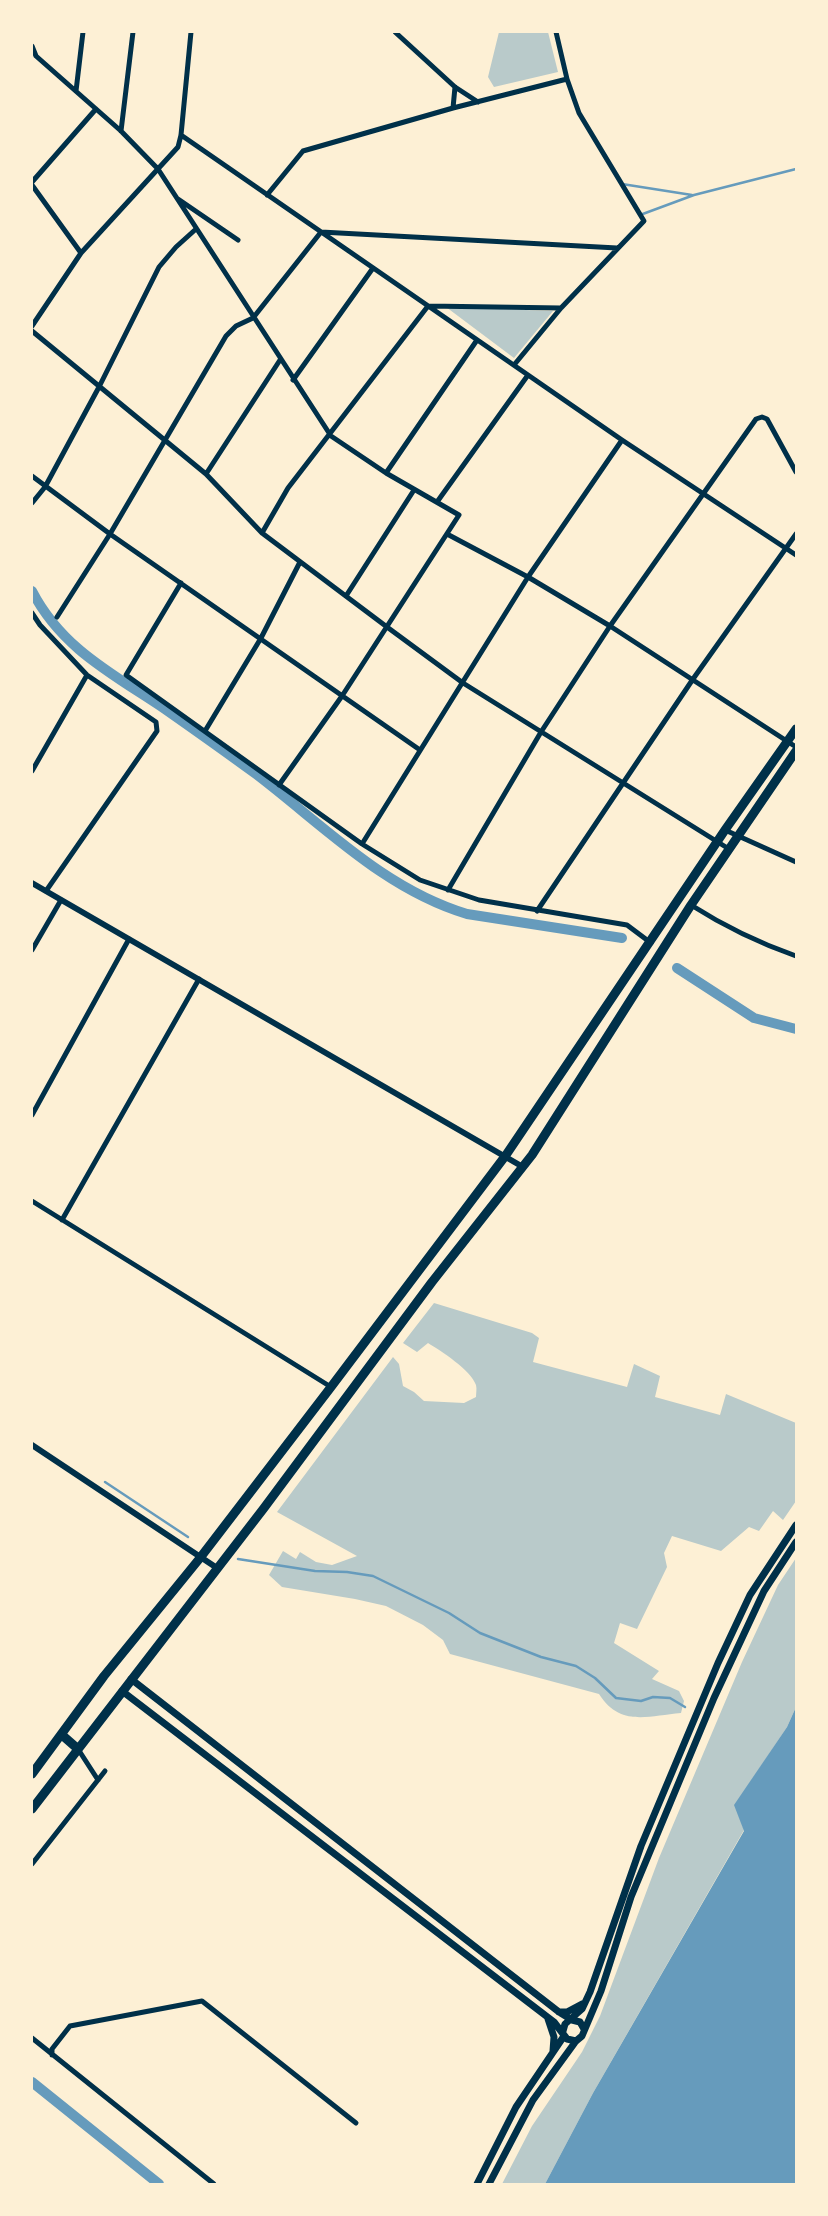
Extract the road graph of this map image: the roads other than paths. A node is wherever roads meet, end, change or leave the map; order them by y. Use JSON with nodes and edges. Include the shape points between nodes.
{"nodes":[{"id":1,"x":83,"y":32,"type":"edge"},
{"id":2,"x":133,"y":32,"type":"edge"},
{"id":3,"x":191,"y":32,"type":"edge"},
{"id":4,"x":395,"y":32,"type":"edge"},
{"id":5,"x":556,"y":32,"type":"edge"},
{"id":6,"x":32,"y":46,"type":"edge"},
{"id":7,"x":567,"y":79,"type":"junction"},
{"id":8,"x":455,"y":88,"type":"junction"},
{"id":9,"x":76,"y":91,"type":"junction"},
{"id":10,"x":478,"y":102,"type":"junction"},
{"id":11,"x":96,"y":108,"type":"junction"},
{"id":12,"x":453,"y":108,"type":"junction"},
{"id":13,"x":121,"y":131,"type":"junction"},
{"id":14,"x":181,"y":135,"type":"junction"},
{"id":15,"x":158,"y":169,"type":"junction"},
{"id":16,"x":32,"y":184,"type":"edge"},
{"id":17,"x":267,"y":195,"type":"junction"},
{"id":18,"x":176,"y":197,"type":"junction"},
{"id":19,"x":196,"y":229,"type":"junction"},
{"id":20,"x":321,"y":232,"type":"junction"},
{"id":21,"x":238,"y":240,"type":"dead end"},
{"id":22,"x":617,"y":248,"type":"junction"},
{"id":23,"x":81,"y":253,"type":"junction"},
{"id":24,"x":373,"y":268,"type":"junction"},
{"id":25,"x":428,"y":306,"type":"junction"},
{"id":26,"x":561,"y":308,"type":"junction"},
{"id":27,"x":253,"y":318,"type":"junction"},
{"id":28,"x":32,"y":326,"type":"edge"},
{"id":29,"x":32,"y":331,"type":"edge"},
{"id":30,"x":477,"y":340,"type":"junction"},
{"id":31,"x":280,"y":360,"type":"junction"},
{"id":32,"x":514,"y":365,"type":"junction"},
{"id":33,"x":528,"y":375,"type":"junction"},
{"id":34,"x":293,"y":380,"type":"junction"},
{"id":35,"x":99,"y":387,"type":"junction"},
{"id":36,"x":331,"y":436,"type":"junction"},
{"id":37,"x":622,"y":440,"type":"junction"},
{"id":38,"x":166,"y":442,"type":"junction"},
{"id":39,"x":796,"y":472,"type":"edge"},
{"id":40,"x":386,"y":473,"type":"junction"},
{"id":41,"x":206,"y":474,"type":"junction"},
{"id":42,"x":32,"y":476,"type":"edge"},
{"id":43,"x":45,"y":487,"type":"junction"},
{"id":44,"x":414,"y":490,"type":"junction"},
{"id":45,"x":704,"y":493,"type":"junction"},
{"id":46,"x":437,"y":502,"type":"junction"},
{"id":47,"x":32,"y":503,"type":"edge"},
{"id":48,"x":262,"y":533,"type":"junction"},
{"id":49,"x":110,"y":534,"type":"junction"},
{"id":50,"x":447,"y":534,"type":"junction"},
{"id":51,"x":796,"y":534,"type":"edge"},
{"id":52,"x":786,"y":547,"type":"junction"},
{"id":53,"x":796,"y":555,"type":"edge"},
{"id":54,"x":300,"y":562,"type":"junction"},
{"id":55,"x":528,"y":577,"type":"junction"},
{"id":56,"x":181,"y":583,"type":"junction"},
{"id":57,"x":346,"y":596,"type":"junction"},
{"id":58,"x":32,"y":613,"type":"edge"},
{"id":59,"x":57,"y":617,"type":"dead end"},
{"id":60,"x":610,"y":626,"type":"junction"},
{"id":61,"x":387,"y":628,"type":"junction"},
{"id":62,"x":261,"y":638,"type":"junction"},
{"id":63,"x":87,"y":675,"type":"junction"},
{"id":64,"x":693,"y":679,"type":"junction"},
{"id":65,"x":463,"y":683,"type":"junction"},
{"id":66,"x":342,"y":696,"type":"junction"},
{"id":67,"x":796,"y":729,"type":"edge"},
{"id":68,"x":205,"y":731,"type":"junction"},
{"id":69,"x":541,"y":732,"type":"junction"},
{"id":70,"x":794,"y":746,"type":"edge"},
{"id":71,"x":420,"y":750,"type":"junction"},
{"id":72,"x":32,"y":771,"type":"edge"},
{"id":73,"x":623,"y":782,"type":"junction"},
{"id":74,"x":279,"y":785,"type":"junction"},
{"id":75,"x":725,"y":830,"type":"junction"},
{"id":76,"x":737,"y":836,"type":"junction"},
{"id":77,"x":718,"y":841,"type":"junction"},
{"id":78,"x":362,"y":844,"type":"junction"},
{"id":79,"x":729,"y":849,"type":"junction"},
{"id":80,"x":796,"y":862,"type":"edge"},
{"id":81,"x":32,"y":883,"type":"edge"},
{"id":82,"x":448,"y":890,"type":"junction"},
{"id":83,"x":46,"y":891,"type":"junction"},
{"id":84,"x":61,"y":900,"type":"junction"},
{"id":85,"x":691,"y":905,"type":"junction"},
{"id":86,"x":537,"y":911,"type":"junction"},
{"id":87,"x":129,"y":939,"type":"junction"},
{"id":88,"x":650,"y":943,"type":"junction"},
{"id":89,"x":32,"y":950,"type":"edge"},
{"id":90,"x":796,"y":956,"type":"edge"},
{"id":91,"x":199,"y":979,"type":"junction"},
{"id":92,"x":32,"y":1115,"type":"edge"},
{"id":93,"x":506,"y":1155,"type":"junction"},
{"id":94,"x":523,"y":1167,"type":"junction"},
{"id":95,"x":32,"y":1200,"type":"edge"},
{"id":96,"x":62,"y":1220,"type":"junction"},
{"id":97,"x":413,"y":1279,"type":"junction"},
{"id":98,"x":428,"y":1288,"type":"junction"},
{"id":99,"x":331,"y":1387,"type":"junction"},
{"id":100,"x":32,"y":1445,"type":"edge"},
{"id":101,"x":796,"y":1525,"type":"edge"},
{"id":102,"x":796,"y":1542,"type":"edge"},
{"id":103,"x":200,"y":1558,"type":"junction"},
{"id":104,"x":217,"y":1568,"type":"junction"},
{"id":105,"x":131,"y":1679,"type":"junction"},
{"id":106,"x":122,"y":1691,"type":"junction"},
{"id":107,"x":62,"y":1735,"type":"junction"},
{"id":108,"x":81,"y":1753,"type":"junction"},
{"id":109,"x":105,"y":1771,"type":"dead end"},
{"id":110,"x":32,"y":1774,"type":"edge"},
{"id":111,"x":98,"y":1780,"type":"junction"},
{"id":112,"x":32,"y":1809,"type":"edge"},
{"id":113,"x":32,"y":1864,"type":"edge"},
{"id":114,"x":585,"y":2001,"type":"junction"},
{"id":115,"x":559,"y":2012,"type":"junction"},
{"id":116,"x":545,"y":2016,"type":"junction"},
{"id":117,"x":572,"y":2020,"type":"junction"},
{"id":118,"x":584,"y":2029,"type":"junction"},
{"id":119,"x":563,"y":2034,"type":"junction"},
{"id":120,"x":32,"y":2038,"type":"edge"},
{"id":121,"x":576,"y":2041,"type":"junction"},
{"id":122,"x":552,"y":2054,"type":"junction"},
{"id":123,"x":52,"y":2055,"type":"junction"},
{"id":124,"x":356,"y":2123,"type":"dead end"},
{"id":125,"x":214,"y":2185,"type":"edge"},
{"id":126,"x":477,"y":2185,"type":"edge"},
{"id":127,"x":489,"y":2185,"type":"edge"}],
"edges":[{"from":1,"to":9,"type":"street"},
{"from":2,"to":13,"type":"street"},
{"from":3,"to":14,"type":"street"},
{"from":4,"to":8,"type":"street"},
{"from":5,"to":7,"type":"street"},
{"from":6,"to":9,"type":"street"},
{"from":7,"to":10,"type":"street"},
{"from":7,"to":22,"type":"street","via":[[579,113],[644,221]]},
{"from":8,"to":10,"type":"street"},
{"from":8,"to":12,"type":"street"},
{"from":9,"to":11,"type":"street"},
{"from":10,"to":12,"type":"street"},
{"from":11,"to":13,"type":"street"},
{"from":11,"to":16,"type":"street"},
{"from":12,"to":17,"type":"street","via":[[303,151]]},
{"from":13,"to":15,"type":"street"},
{"from":14,"to":15,"type":"street","via":[[178,147]]},
{"from":14,"to":17,"type":"street"},
{"from":15,"to":18,"type":"street"},
{"from":15,"to":23,"type":"street"},
{"from":16,"to":23,"type":"street"},
{"from":17,"to":20,"type":"street"},
{"from":18,"to":19,"type":"street"},
{"from":18,"to":21,"type":"street"},
{"from":19,"to":27,"type":"street"},
{"from":19,"to":35,"type":"street","via":[[159,267]]},
{"from":20,"to":22,"type":"street"},
{"from":20,"to":24,"type":"street"},
{"from":20,"to":27,"type":"street"},
{"from":22,"to":26,"type":"street"},
{"from":23,"to":28,"type":"street"},
{"from":24,"to":25,"type":"street"},
{"from":24,"to":34,"type":"street"},
{"from":25,"to":26,"type":"street"},
{"from":25,"to":30,"type":"street"},
{"from":25,"to":36,"type":"street"},
{"from":26,"to":32,"type":"street"},
{"from":27,"to":31,"type":"street"},
{"from":27,"to":38,"type":"street","via":[[226,336]]},
{"from":29,"to":35,"type":"street"},
{"from":30,"to":32,"type":"street"},
{"from":30,"to":40,"type":"street"},
{"from":31,"to":34,"type":"street"},
{"from":31,"to":41,"type":"street"},
{"from":32,"to":33,"type":"street"},
{"from":33,"to":37,"type":"street"},
{"from":33,"to":46,"type":"street"},
{"from":34,"to":36,"type":"street"},
{"from":35,"to":38,"type":"street"},
{"from":35,"to":43,"type":"street"},
{"from":36,"to":40,"type":"street"},
{"from":36,"to":48,"type":"street","via":[[288,488]]},
{"from":37,"to":45,"type":"street"},
{"from":37,"to":55,"type":"street"},
{"from":38,"to":41,"type":"street"},
{"from":38,"to":49,"type":"street"},
{"from":39,"to":45,"type":"street","via":[[762,417],[756,419]]},
{"from":40,"to":44,"type":"street"},
{"from":41,"to":48,"type":"street"},
{"from":42,"to":43,"type":"street"},
{"from":43,"to":47,"type":"street"},
{"from":43,"to":49,"type":"street"},
{"from":44,"to":46,"type":"street"},
{"from":44,"to":57,"type":"street"},
{"from":45,"to":52,"type":"street"},
{"from":45,"to":60,"type":"street"},
{"from":46,"to":50,"type":"street","via":[[459,515]]},
{"from":48,"to":54,"type":"street"},
{"from":49,"to":56,"type":"street"},
{"from":49,"to":59,"type":"street"},
{"from":50,"to":55,"type":"street"},
{"from":50,"to":61,"type":"street"},
{"from":51,"to":52,"type":"street"},
{"from":52,"to":53,"type":"street"},
{"from":52,"to":64,"type":"street"},
{"from":54,"to":57,"type":"street"},
{"from":54,"to":62,"type":"street"},
{"from":55,"to":60,"type":"street"},
{"from":55,"to":65,"type":"street"},
{"from":56,"to":62,"type":"street"},
{"from":56,"to":68,"type":"street","via":[[126,675]]},
{"from":57,"to":61,"type":"street"},
{"from":58,"to":63,"type":"street"},
{"from":60,"to":64,"type":"street"},
{"from":60,"to":69,"type":"street"},
{"from":61,"to":65,"type":"street"},
{"from":61,"to":66,"type":"street"},
{"from":62,"to":66,"type":"street"},
{"from":62,"to":68,"type":"street"},
{"from":63,"to":72,"type":"street"},
{"from":63,"to":83,"type":"street","via":[[156,722],[157,731]]},
{"from":64,"to":70,"type":"street"},
{"from":64,"to":73,"type":"street"},
{"from":65,"to":69,"type":"street"},
{"from":65,"to":71,"type":"street"},
{"from":66,"to":71,"type":"street"},
{"from":66,"to":74,"type":"street"},
{"from":67,"to":70,"type":"highway"},
{"from":68,"to":74,"type":"street"},
{"from":69,"to":73,"type":"street"},
{"from":69,"to":82,"type":"street"},
{"from":70,"to":75,"type":"highway"},
{"from":70,"to":76,"type":"highway","via":[[768,794]]},
{"from":71,"to":78,"type":"street"},
{"from":73,"to":77,"type":"street"},
{"from":73,"to":86,"type":"street"},
{"from":74,"to":78,"type":"street"},
{"from":75,"to":76,"type":"street"},
{"from":75,"to":77,"type":"highway"},
{"from":76,"to":79,"type":"highway"},
{"from":76,"to":80,"type":"street"},
{"from":77,"to":79,"type":"street"},
{"from":77,"to":88,"type":"highway"},
{"from":78,"to":82,"type":"street","via":[[420,880]]},
{"from":79,"to":85,"type":"highway"},
{"from":81,"to":83,"type":"street"},
{"from":82,"to":86,"type":"street"},
{"from":83,"to":84,"type":"street"},
{"from":84,"to":87,"type":"street"},
{"from":84,"to":89,"type":"street"},
{"from":85,"to":90,"type":"street","via":[[752,939]]},
{"from":85,"to":94,"type":"highway"},
{"from":86,"to":88,"type":"street","via":[[627,925]]},
{"from":87,"to":91,"type":"street"},
{"from":87,"to":92,"type":"street"},
{"from":88,"to":93,"type":"highway"},
{"from":91,"to":93,"type":"street"},
{"from":91,"to":96,"type":"street"},
{"from":93,"to":94,"type":"street"},
{"from":93,"to":97,"type":"highway"},
{"from":94,"to":98,"type":"highway"},
{"from":95,"to":96,"type":"street"},
{"from":96,"to":99,"type":"street"},
{"from":97,"to":98,"type":"highway"},
{"from":97,"to":99,"type":"highway"},
{"from":98,"to":104,"type":"highway"},
{"from":99,"to":103,"type":"highway"},
{"from":100,"to":103,"type":"street"},
{"from":101,"to":114,"type":"main road","via":[[750,1595],[718,1663],[641,1846]]},
{"from":102,"to":118,"type":"main road","via":[[764,1591],[714,1698],[631,1897]]},
{"from":103,"to":104,"type":"street"},
{"from":103,"to":107,"type":"highway"},
{"from":104,"to":105,"type":"highway"},
{"from":105,"to":106,"type":"highway"},
{"from":105,"to":115,"type":"main road"},
{"from":106,"to":108,"type":"highway"},
{"from":106,"to":116,"type":"main road"},
{"from":107,"to":108,"type":"highway"},
{"from":107,"to":110,"type":"highway"},
{"from":108,"to":111,"type":"street"},
{"from":108,"to":112,"type":"highway"},
{"from":109,"to":111,"type":"street"},
{"from":111,"to":113,"type":"street"},
{"from":114,"to":115,"type":"main road"},
{"from":114,"to":117,"type":"main road"},
{"from":115,"to":117,"type":"main road"},
{"from":116,"to":119,"type":"main road"},
{"from":116,"to":122,"type":"main road","via":[[553,2029]]},
{"from":117,"to":118,"type":"main road"},
{"from":117,"to":119,"type":"main road","via":[[565,2024]]},
{"from":118,"to":121,"type":"main road"},
{"from":119,"to":121,"type":"main road"},
{"from":119,"to":122,"type":"main road"},
{"from":120,"to":123,"type":"street"},
{"from":121,"to":127,"type":"main road","via":[[533,2100]]},
{"from":122,"to":126,"type":"main road","via":[[516,2107]]},
{"from":123,"to":124,"type":"street","via":[[71,2026],[202,2001]]},
{"from":123,"to":125,"type":"street"}]}
